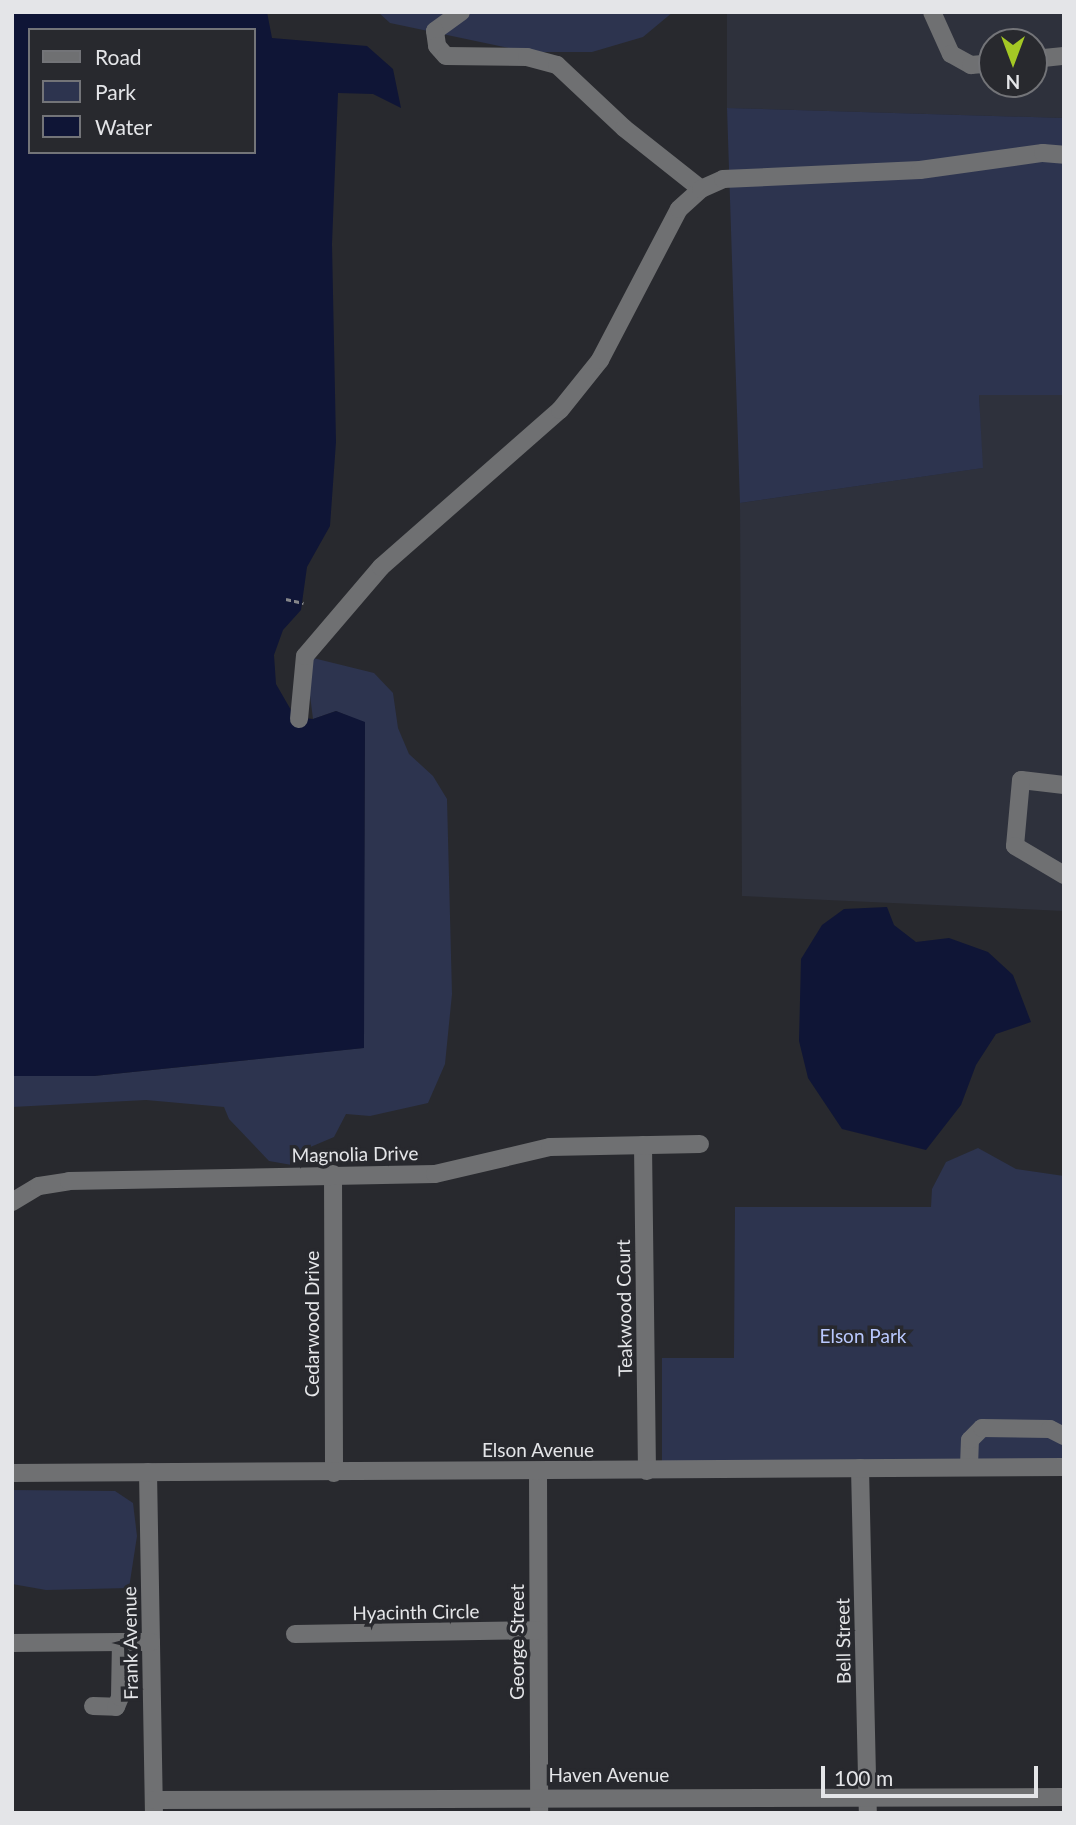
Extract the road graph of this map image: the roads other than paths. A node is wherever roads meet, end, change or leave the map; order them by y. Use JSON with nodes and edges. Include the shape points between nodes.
{"nodes":[{"id":1,"x":461,"y":12,"type":"edge"},
{"id":2,"x":932,"y":12,"type":"edge"},
{"id":3,"x":978,"y":64,"type":"edge"},
{"id":4,"x":1064,"y":155,"type":"edge"},
{"id":5,"x":701,"y":189,"type":"junction"},
{"id":6,"x":299,"y":719,"type":"dead end"},
{"id":7,"x":1064,"y":785,"type":"edge"},
{"id":8,"x":1064,"y":875,"type":"edge"},
{"id":9,"x":643,"y":1144,"type":"junction"},
{"id":10,"x":699,"y":1144,"type":"dead end"},
{"id":11,"x":333,"y":1174,"type":"junction"},
{"id":12,"x":12,"y":1202,"type":"edge"},
{"id":13,"x":1064,"y":1436,"type":"edge"},
{"id":14,"x":1063,"y":1465,"type":"edge"},
{"id":15,"x":970,"y":1467,"type":"junction"},
{"id":16,"x":860,"y":1468,"type":"junction"},
{"id":17,"x":538,"y":1471,"type":"junction"},
{"id":18,"x":647,"y":1471,"type":"junction"},
{"id":19,"x":148,"y":1472,"type":"junction"},
{"id":20,"x":12,"y":1473,"type":"edge"},
{"id":21,"x":334,"y":1473,"type":"junction"},
{"id":22,"x":538,"y":1629,"type":"junction"},
{"id":23,"x":295,"y":1634,"type":"dead end"},
{"id":24,"x":121,"y":1642,"type":"junction"},
{"id":25,"x":151,"y":1642,"type":"junction"},
{"id":26,"x":12,"y":1643,"type":"edge"},
{"id":27,"x":93,"y":1706,"type":"dead end"},
{"id":28,"x":868,"y":1794,"type":"junction"},
{"id":29,"x":1064,"y":1797,"type":"edge"},
{"id":30,"x":539,"y":1804,"type":"edge"},
{"id":31,"x":154,"y":1806,"type":"edge"},
{"id":32,"x":868,"y":1813,"type":"edge"}],
"edges":[{"from":1,"to":5,"type":"street","via":[[435,31],[437,46],[446,55],[527,57],[557,65],[624,128]]},
{"from":2,"to":3,"type":"street","via":[[951,54]]},
{"from":4,"to":5,"type":"street","via":[[1043,153],[920,170],[723,179]]},
{"from":5,"to":6,"type":"street","via":[[680,209],[600,360],[560,410],[381,567],[305,656]]},
{"from":7,"to":8,"type":"street","via":[[1021,780],[1016,846],[1027,857]]},
{"from":9,"to":10,"type":"street","name":"Magnolia Drive"},
{"from":9,"to":11,"type":"street","name":"Magnolia Drive","via":[[550,1147],[435,1174]]},
{"from":9,"to":18,"type":"street","name":"Teakwood Court"},
{"from":11,"to":12,"type":"street","name":"Magnolia Drive","via":[[69,1181],[39,1186]]},
{"from":11,"to":21,"type":"street","name":"Cedarwood Drive"},
{"from":13,"to":15,"type":"street","via":[[1050,1429],[982,1428],[970,1440]]},
{"from":14,"to":15,"type":"street","name":"Elson Avenue"},
{"from":15,"to":16,"type":"street","name":"Elson Avenue"},
{"from":16,"to":18,"type":"street","name":"Elson Avenue"},
{"from":16,"to":28,"type":"street","name":"Bell Street"},
{"from":17,"to":18,"type":"street","name":"Elson Avenue"},
{"from":17,"to":21,"type":"street","name":"Elson Avenue"},
{"from":17,"to":22,"type":"street","name":"George Street"},
{"from":19,"to":20,"type":"street","name":"Elson Avenue"},
{"from":19,"to":21,"type":"street","name":"Elson Avenue"},
{"from":19,"to":25,"type":"street","name":"Frank Avenue"},
{"from":22,"to":23,"type":"street","name":"Hyacinth Circle"},
{"from":22,"to":30,"type":"street","name":"George Street"},
{"from":24,"to":25,"type":"street"},
{"from":24,"to":26,"type":"street"},
{"from":24,"to":27,"type":"street","via":[[116,1707]]},
{"from":25,"to":31,"type":"street","name":"Frank Avenue"},
{"from":28,"to":29,"type":"street","name":"Haven Avenue"},
{"from":28,"to":30,"type":"street","name":"Haven Avenue"},
{"from":28,"to":32,"type":"street","name":"Bell Street"},
{"from":30,"to":31,"type":"street","name":"Haven Avenue"}]}
